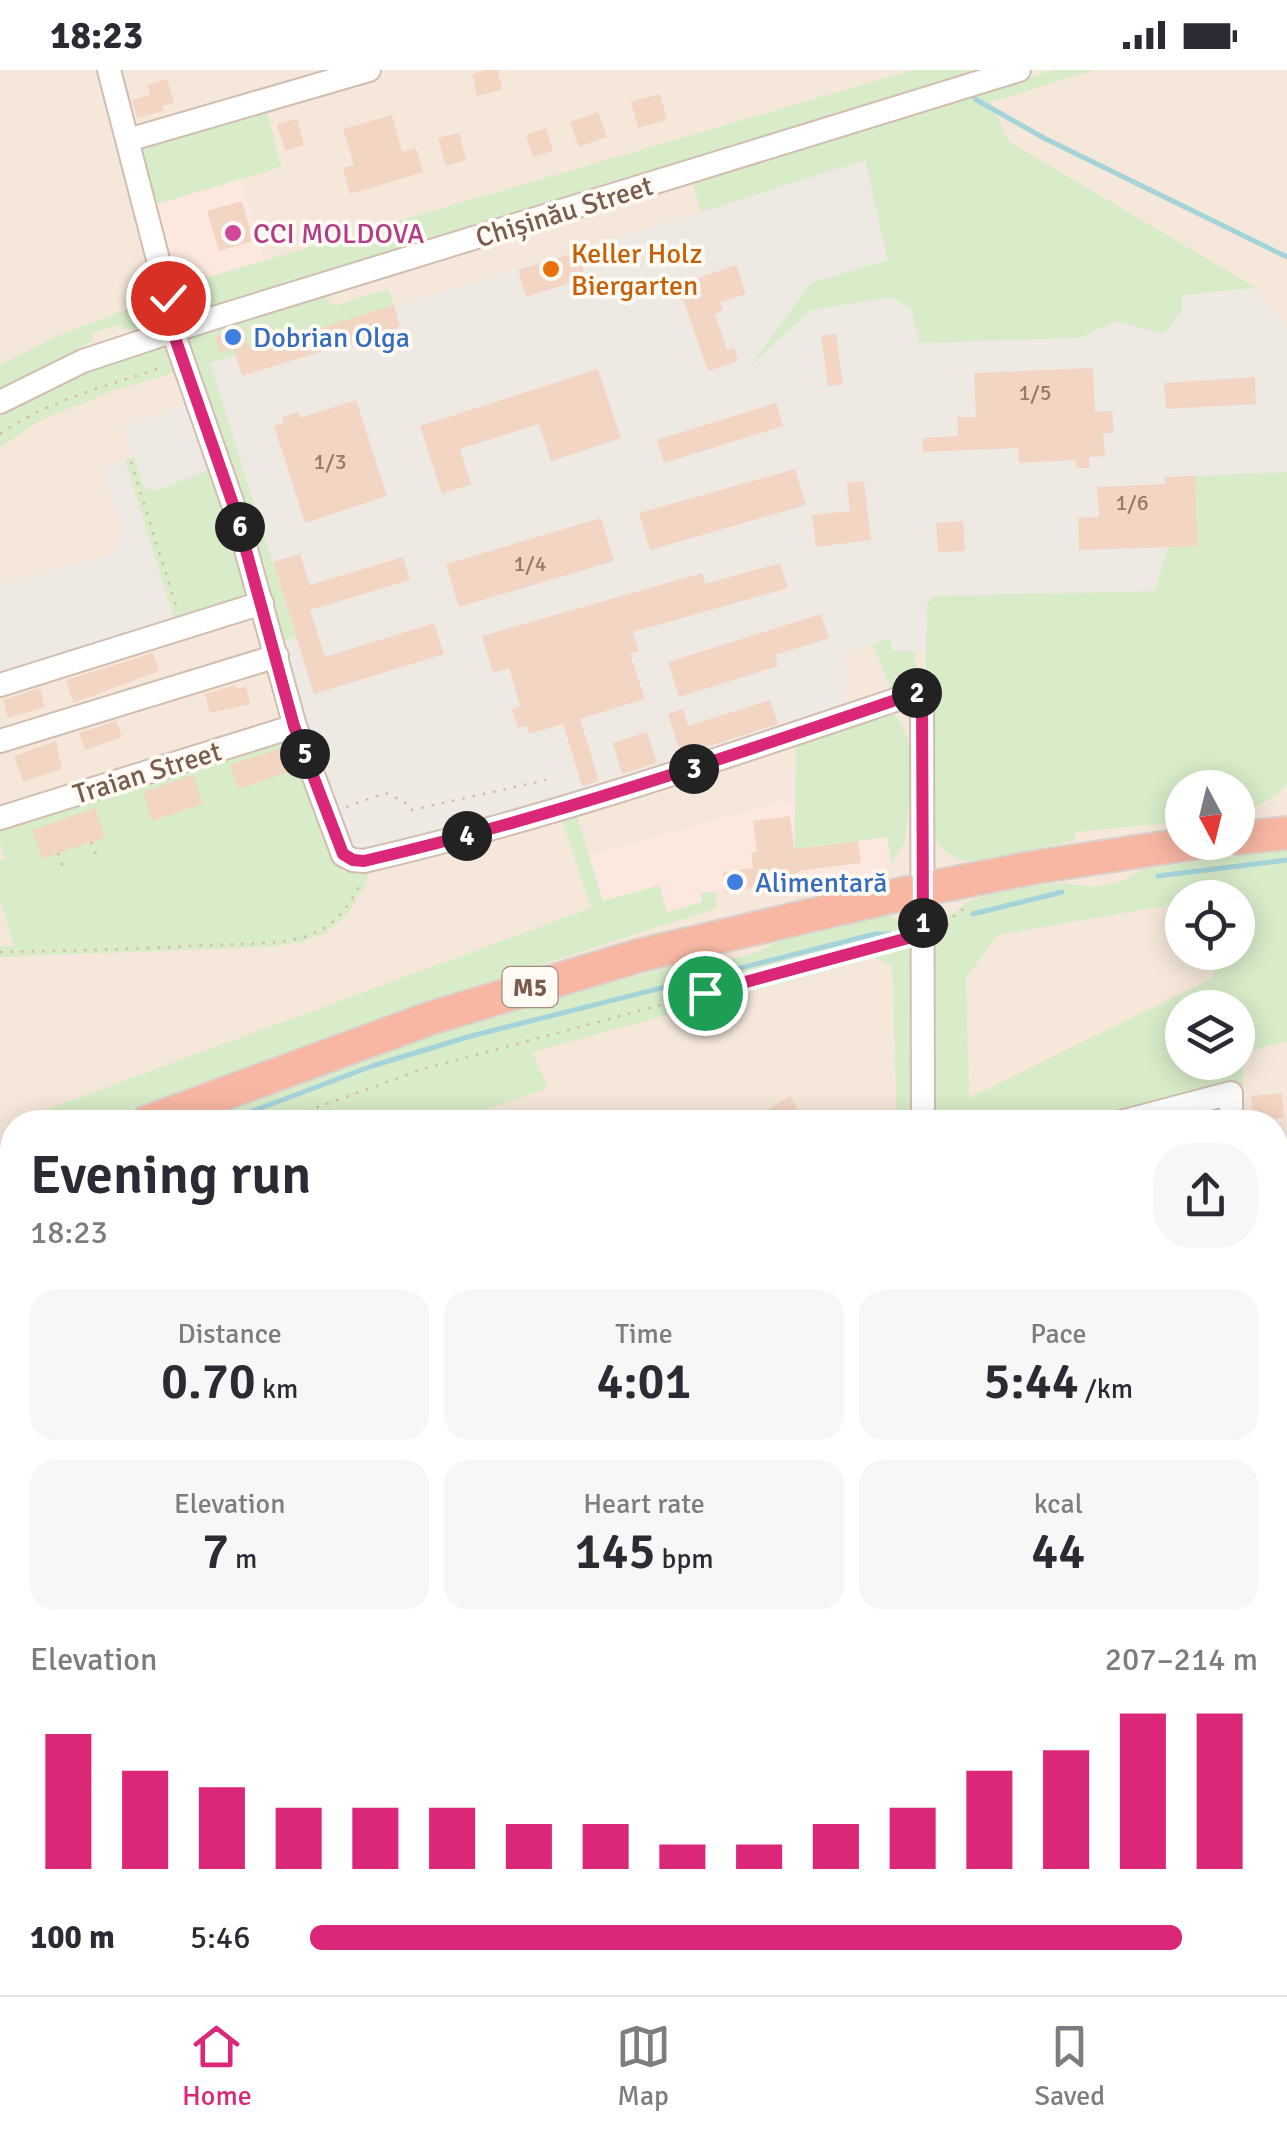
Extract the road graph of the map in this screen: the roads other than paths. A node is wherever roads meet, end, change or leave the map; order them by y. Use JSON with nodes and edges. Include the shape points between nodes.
{"nodes":[{"id":1,"x":109,"y":70,"type":"edge"},
{"id":2,"x":368,"y":70,"type":"edge"},
{"id":3,"x":1019,"y":70,"type":"edge"},
{"id":4,"x":128,"y":140,"type":"junction"},
{"id":5,"x":176,"y":330,"type":"junction"},
{"id":6,"x":0,"y":402,"type":"edge"},
{"id":7,"x":262,"y":603,"type":"junction"},
{"id":8,"x":276,"y":656,"type":"junction"},
{"id":9,"x":0,"y":685,"type":"edge"},
{"id":10,"x":294,"y":726,"type":"junction"},
{"id":11,"x":0,"y":741,"type":"edge"},
{"id":12,"x":0,"y":818,"type":"edge"},
{"id":13,"x":1287,"y":833,"type":"edge"},
{"id":14,"x":1255,"y":836,"type":"edge"},
{"id":15,"x":1165,"y":847,"type":"edge"},
{"id":16,"x":924,"y":889,"type":"junction"},
{"id":17,"x":196,"y":1110,"type":"edge"},
{"id":18,"x":923,"y":1110,"type":"edge"},
{"id":19,"x":1167,"y":1110,"type":"edge"},
{"id":20,"x":1231,"y":1110,"type":"edge"}],
"edges":[{"from":1,"to":4,"type":"street"},
{"from":2,"to":4,"type":"street"},
{"from":3,"to":5,"type":"street","name":"Chișinău Street"},
{"from":4,"to":5,"type":"street"},
{"from":5,"to":6,"type":"street","name":"Chișinău Street","via":[[84,361]]},
{"from":5,"to":7,"type":"street"},
{"from":7,"to":8,"type":"street"},
{"from":7,"to":9,"type":"street"},
{"from":8,"to":10,"type":"street"},
{"from":8,"to":11,"type":"street"},
{"from":10,"to":12,"type":"street","name":"Traian Street"},
{"from":10,"to":16,"type":"street","via":[[343,854],[364,861],[571,808],[922,691]]},
{"from":13,"to":14,"type":"highway"},
{"from":15,"to":16,"type":"highway","number":"M5"},
{"from":16,"to":17,"type":"highway","number":"M5","via":[[727,932],[550,981],[431,1018]]},
{"from":16,"to":18,"type":"street","via":[[936,936]]},
{"from":19,"to":20,"type":"street","via":[[1231,1093]]}]}
